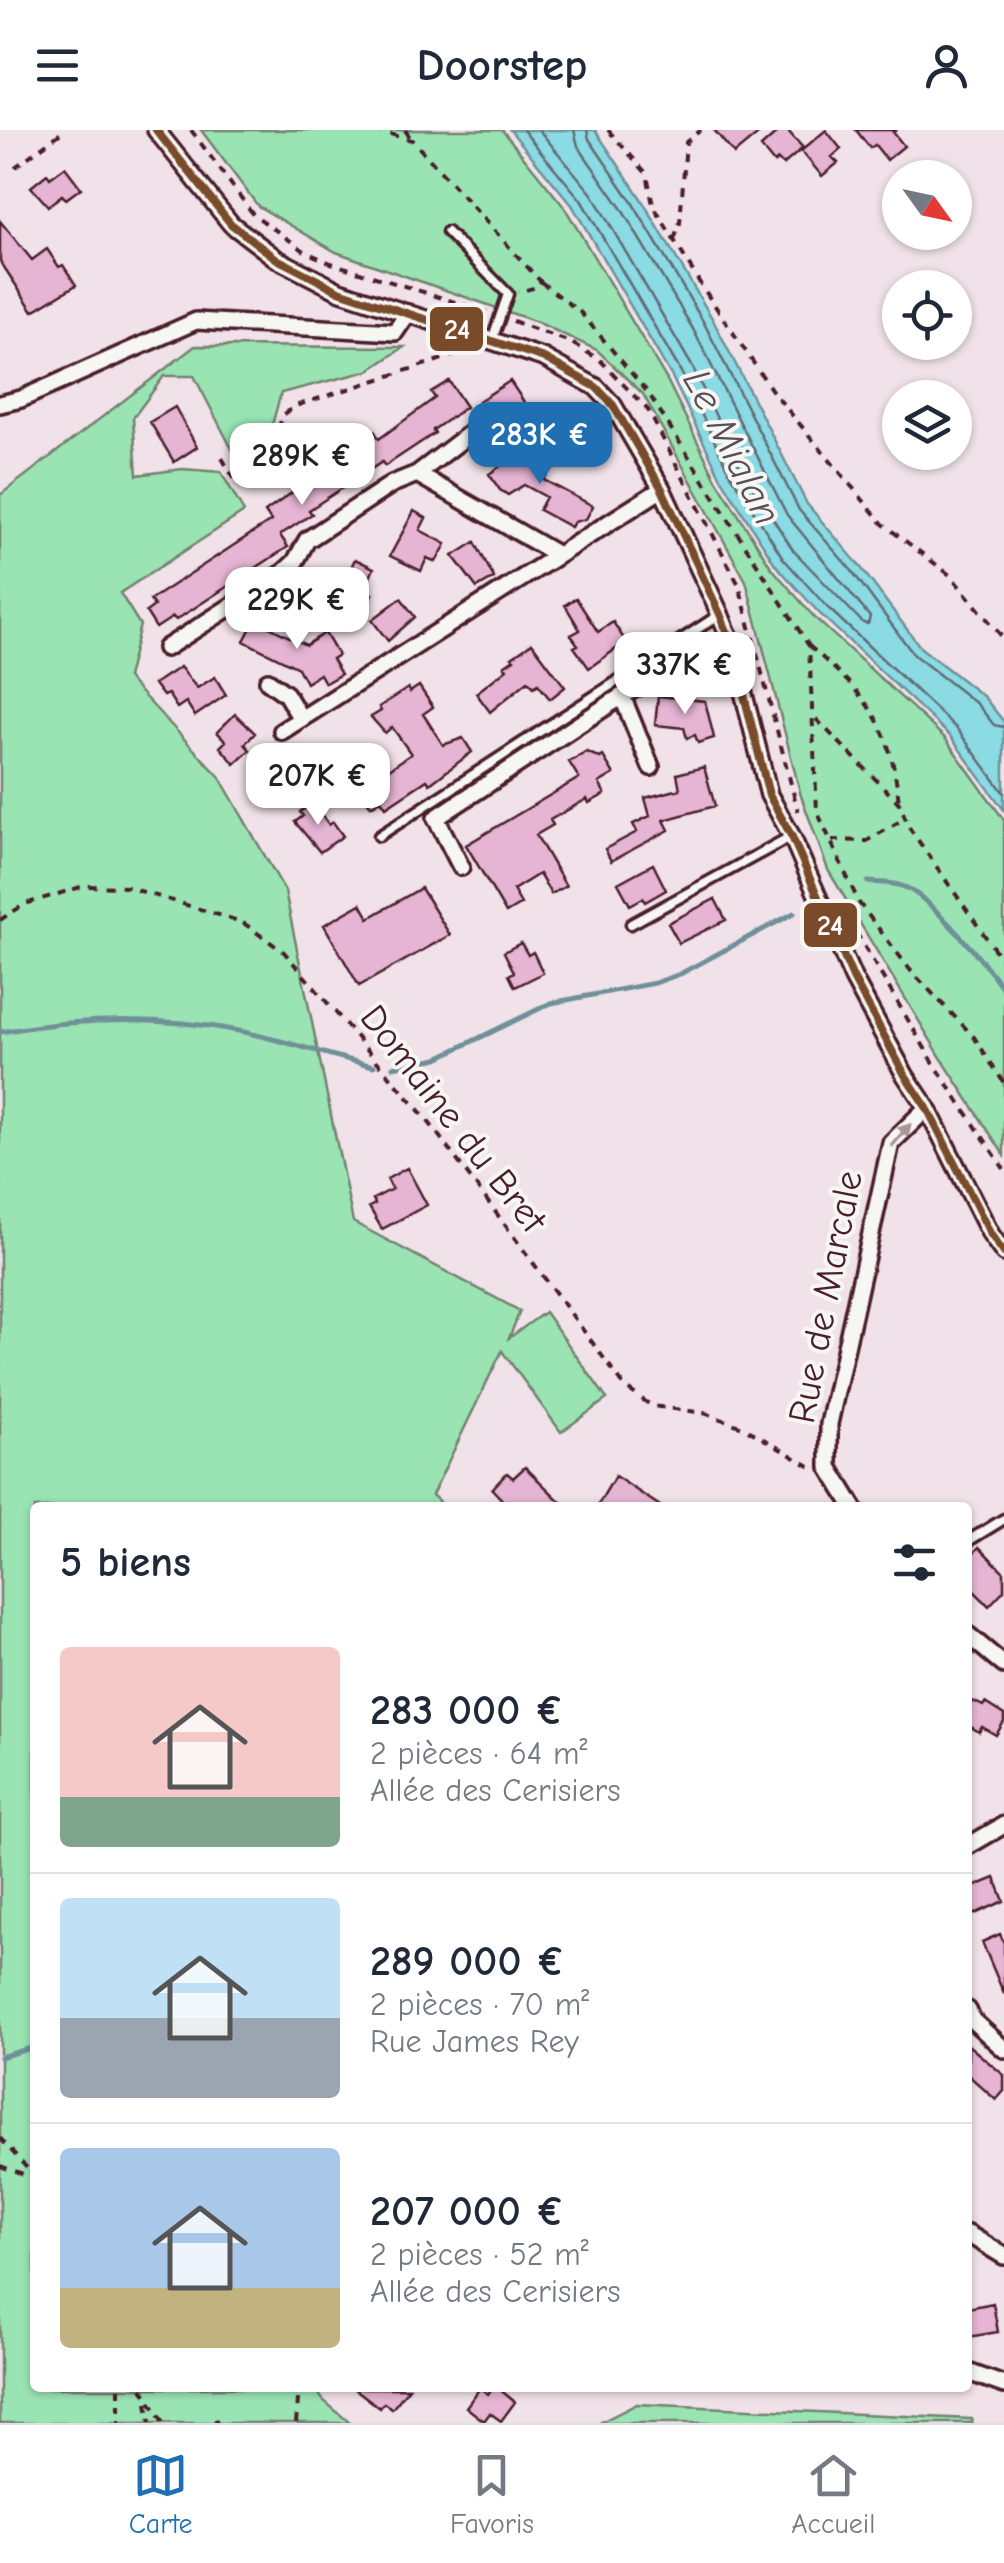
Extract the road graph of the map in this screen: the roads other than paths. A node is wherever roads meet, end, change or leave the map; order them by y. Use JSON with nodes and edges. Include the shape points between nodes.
{"nodes":[{"id":1,"x":156,"y":130,"type":"edge"},
{"id":2,"x":447,"y":232,"type":"dead end"},
{"id":3,"x":408,"y":313,"type":"junction"},
{"id":4,"x":492,"y":340,"type":"junction"},
{"id":5,"x":0,"y":404,"type":"edge"},
{"id":6,"x":472,"y":432,"type":"dead end"},
{"id":7,"x":417,"y":474,"type":"junction"},
{"id":8,"x":662,"y":489,"type":"junction"},
{"id":9,"x":558,"y":555,"type":"junction"},
{"id":10,"x":720,"y":614,"type":"junction"},
{"id":11,"x":730,"y":639,"type":"junction"},
{"id":12,"x":166,"y":648,"type":"dead end"},
{"id":13,"x":268,"y":681,"type":"dead end"},
{"id":14,"x":622,"y":696,"type":"junction"},
{"id":15,"x":301,"y":719,"type":"junction"},
{"id":16,"x":282,"y":731,"type":"dead end"},
{"id":17,"x":651,"y":766,"type":"dead end"},
{"id":18,"x":379,"y":836,"type":"dead end"},
{"id":19,"x":792,"y":836,"type":"junction"},
{"id":20,"x":461,"y":867,"type":"dead end"},
{"id":21,"x":632,"y":924,"type":"dead end"},
{"id":22,"x":927,"y":1108,"type":"junction"},
{"id":23,"x":1004,"y":1253,"type":"edge"},
{"id":24,"x":850,"y":1502,"type":"edge"},
{"id":25,"x":1004,"y":1519,"type":"edge"},
{"id":26,"x":972,"y":1539,"type":"edge"},
{"id":27,"x":972,"y":1638,"type":"edge"},
{"id":28,"x":1004,"y":1665,"type":"edge"},
{"id":29,"x":1004,"y":1825,"type":"edge"},
{"id":30,"x":972,"y":1844,"type":"edge"},
{"id":31,"x":972,"y":2020,"type":"edge"},
{"id":32,"x":1004,"y":2048,"type":"edge"},
{"id":33,"x":972,"y":2236,"type":"edge"},
{"id":34,"x":1004,"y":2256,"type":"edge"},
{"id":35,"x":972,"y":2373,"type":"edge"},
{"id":36,"x":1004,"y":2385,"type":"edge"}],
"edges":[{"from":1,"to":3,"type":"street","via":[[231,224],[264,250],[338,291]]},
{"from":2,"to":4,"type":"lane","via":[[508,294]]},
{"from":3,"to":4,"type":"street"},
{"from":3,"to":5,"type":"street","via":[[395,332],[196,321]]},
{"from":4,"to":8,"type":"street","via":[[569,369],[596,387],[626,424]]},
{"from":6,"to":7,"type":"street"},
{"from":7,"to":9,"type":"street"},
{"from":7,"to":12,"type":"street","via":[[307,540],[283,573]]},
{"from":8,"to":9,"type":"street"},
{"from":8,"to":10,"type":"street"},
{"from":9,"to":15,"type":"street"},
{"from":10,"to":11,"type":"street"},
{"from":10,"to":18,"type":"lane"},
{"from":11,"to":14,"type":"street"},
{"from":11,"to":19,"type":"street","via":[[769,795]]},
{"from":13,"to":15,"type":"street","via":[[286,694]]},
{"from":14,"to":17,"type":"street"},
{"from":14,"to":20,"type":"street","via":[[436,818]]},
{"from":15,"to":16,"type":"street"},
{"from":19,"to":21,"type":"lane"},
{"from":19,"to":22,"type":"street","via":[[853,978]]},
{"from":22,"to":23,"type":"street"},
{"from":24,"to":22,"type":"street","name":"Rue de Marcale","one_way":true,"via":[[829,1467],[828,1424],[891,1143]]},
{"from":25,"to":26,"type":"lane"},
{"from":27,"to":28,"type":"street"},
{"from":29,"to":30,"type":"street"},
{"from":31,"to":32,"type":"street"},
{"from":33,"to":34,"type":"street"},
{"from":35,"to":36,"type":"street"}]}
